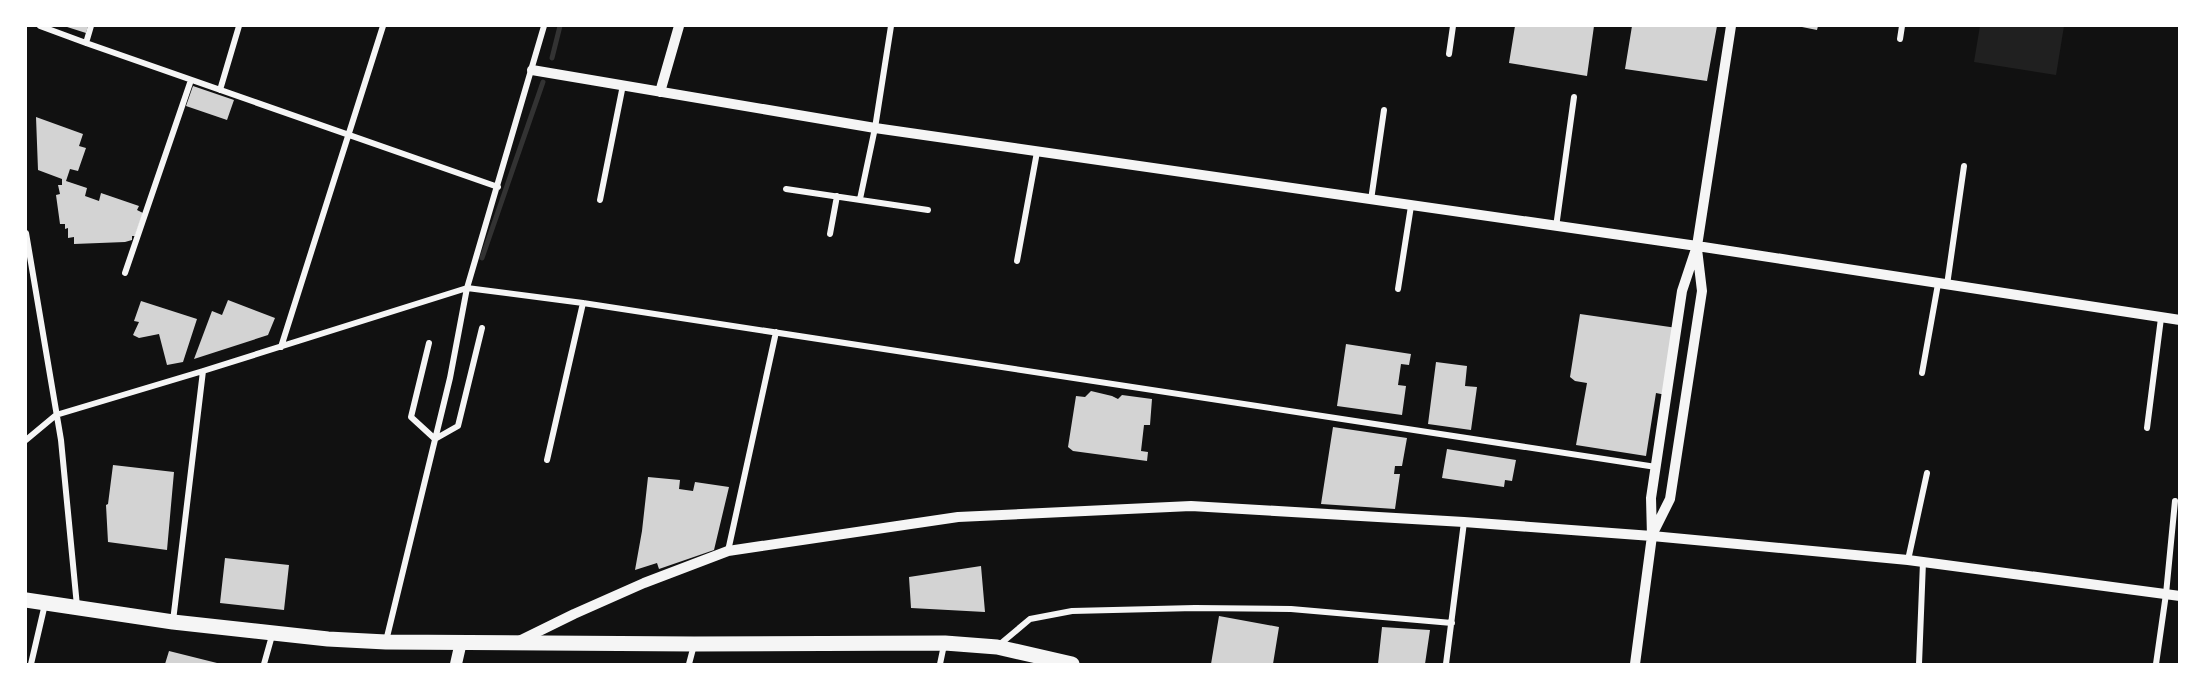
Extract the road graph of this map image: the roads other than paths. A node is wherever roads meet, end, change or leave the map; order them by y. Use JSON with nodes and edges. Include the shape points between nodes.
{"nodes":[{"id":1,"x":40,"y":26,"type":"edge"},
{"id":2,"x":91,"y":26,"type":"edge"},
{"id":3,"x":239,"y":26,"type":"edge"},
{"id":4,"x":383,"y":26,"type":"edge"},
{"id":5,"x":544,"y":26,"type":"edge"},
{"id":6,"x":679,"y":26,"type":"edge"},
{"id":7,"x":891,"y":26,"type":"edge"},
{"id":8,"x":1453,"y":26,"type":"edge"},
{"id":9,"x":1731,"y":26,"type":"edge"},
{"id":10,"x":1902,"y":26,"type":"edge"},
{"id":11,"x":1900,"y":39,"type":"dead end"},
{"id":12,"x":86,"y":43,"type":"junction"},
{"id":13,"x":1449,"y":54,"type":"dead end"},
{"id":14,"x":532,"y":70,"type":"junction"},
{"id":15,"x":191,"y":80,"type":"junction"},
{"id":16,"x":622,"y":85,"type":"junction"},
{"id":17,"x":220,"y":90,"type":"junction"},
{"id":18,"x":660,"y":92,"type":"junction"},
{"id":19,"x":1574,"y":97,"type":"dead end"},
{"id":20,"x":1384,"y":110,"type":"dead end"},
{"id":21,"x":875,"y":128,"type":"junction"},
{"id":22,"x":348,"y":135,"type":"junction"},
{"id":23,"x":1037,"y":152,"type":"junction"},
{"id":24,"x":1964,"y":166,"type":"dead end"},
{"id":25,"x":498,"y":187,"type":"junction"},
{"id":26,"x":786,"y":189,"type":"dead end"},
{"id":27,"x":837,"y":196,"type":"junction"},
{"id":28,"x":861,"y":199,"type":"junction"},
{"id":29,"x":600,"y":200,"type":"dead end"},
{"id":30,"x":1371,"y":200,"type":"junction"},
{"id":31,"x":1411,"y":206,"type":"junction"},
{"id":32,"x":928,"y":210,"type":"dead end"},
{"id":33,"x":1556,"y":227,"type":"junction"},
{"id":34,"x":26,"y":233,"type":"edge"},
{"id":35,"x":830,"y":234,"type":"dead end"},
{"id":36,"x":1697,"y":246,"type":"junction"},
{"id":37,"x":1017,"y":261,"type":"dead end"},
{"id":38,"x":124,"y":273,"type":"dead end"},
{"id":39,"x":1942,"y":285,"type":"junction"},
{"id":40,"x":467,"y":288,"type":"junction"},
{"id":41,"x":1398,"y":289,"type":"dead end"},
{"id":42,"x":582,"y":303,"type":"junction"},
{"id":43,"x":2161,"y":318,"type":"junction"},
{"id":44,"x":2180,"y":320,"type":"edge"},
{"id":45,"x":482,"y":328,"type":"dead end"},
{"id":46,"x":776,"y":332,"type":"junction"},
{"id":47,"x":429,"y":343,"type":"dead end"},
{"id":48,"x":281,"y":346,"type":"junction"},
{"id":49,"x":203,"y":371,"type":"junction"},
{"id":50,"x":1922,"y":373,"type":"dead end"},
{"id":51,"x":56,"y":415,"type":"junction"},
{"id":52,"x":2147,"y":428,"type":"dead end"},
{"id":53,"x":435,"y":439,"type":"junction"},
{"id":54,"x":26,"y":440,"type":"edge"},
{"id":55,"x":547,"y":460,"type":"dead end"},
{"id":56,"x":1656,"y":467,"type":"junction"},
{"id":57,"x":1927,"y":473,"type":"dead end"},
{"id":58,"x":2175,"y":501,"type":"dead end"},
{"id":59,"x":1464,"y":522,"type":"junction"},
{"id":60,"x":1652,"y":536,"type":"junction"},
{"id":61,"x":728,"y":551,"type":"junction"},
{"id":62,"x":1908,"y":560,"type":"junction"},
{"id":63,"x":1923,"y":562,"type":"junction"},
{"id":64,"x":2166,"y":594,"type":"junction"},
{"id":65,"x":2180,"y":596,"type":"edge"},
{"id":66,"x":26,"y":600,"type":"edge"},
{"id":67,"x":45,"y":603,"type":"junction"},
{"id":68,"x":78,"y":608,"type":"junction"},
{"id":69,"x":173,"y":622,"type":"junction"},
{"id":70,"x":1452,"y":623,"type":"junction"},
{"id":71,"x":273,"y":632,"type":"junction"},
{"id":72,"x":386,"y":642,"type":"junction"},
{"id":73,"x":461,"y":642,"type":"junction"},
{"id":74,"x":516,"y":642,"type":"junction"},
{"id":75,"x":945,"y":643,"type":"junction"},
{"id":76,"x":694,"y":644,"type":"junction"},
{"id":77,"x":997,"y":647,"type":"junction"},
{"id":78,"x":31,"y":664,"type":"edge"},
{"id":79,"x":264,"y":664,"type":"edge"},
{"id":80,"x":456,"y":664,"type":"edge"},
{"id":81,"x":689,"y":664,"type":"edge"},
{"id":82,"x":940,"y":664,"type":"edge"},
{"id":83,"x":1065,"y":664,"type":"edge"},
{"id":84,"x":1446,"y":664,"type":"edge"},
{"id":85,"x":1635,"y":664,"type":"edge"},
{"id":86,"x":1919,"y":664,"type":"edge"},
{"id":87,"x":2156,"y":664,"type":"edge"}],
"edges":[{"from":1,"to":12,"type":"street"},
{"from":2,"to":12,"type":"street"},
{"from":3,"to":17,"type":"street"},
{"from":4,"to":22,"type":"street"},
{"from":5,"to":14,"type":"street"},
{"from":6,"to":18,"type":"street"},
{"from":7,"to":21,"type":"street"},
{"from":8,"to":13,"type":"street"},
{"from":9,"to":36,"type":"street"},
{"from":10,"to":11,"type":"street"},
{"from":12,"to":15,"type":"street"},
{"from":14,"to":16,"type":"street"},
{"from":14,"to":25,"type":"street"},
{"from":15,"to":17,"type":"street"},
{"from":15,"to":38,"type":"street"},
{"from":16,"to":18,"type":"street"},
{"from":16,"to":29,"type":"street"},
{"from":17,"to":22,"type":"street"},
{"from":18,"to":21,"type":"street"},
{"from":19,"to":33,"type":"street"},
{"from":20,"to":30,"type":"street"},
{"from":21,"to":23,"type":"street"},
{"from":21,"to":28,"type":"street"},
{"from":22,"to":25,"type":"street"},
{"from":22,"to":48,"type":"street"},
{"from":23,"to":30,"type":"street"},
{"from":23,"to":37,"type":"street"},
{"from":24,"to":39,"type":"street"},
{"from":25,"to":40,"type":"street"},
{"from":26,"to":27,"type":"street"},
{"from":27,"to":28,"type":"street"},
{"from":27,"to":35,"type":"street"},
{"from":28,"to":32,"type":"street"},
{"from":30,"to":31,"type":"street"},
{"from":31,"to":33,"type":"street"},
{"from":31,"to":41,"type":"street"},
{"from":33,"to":36,"type":"street"},
{"from":34,"to":51,"type":"street"},
{"from":36,"to":39,"type":"street"},
{"from":36,"to":56,"type":"street","via":[[1682,291]]},
{"from":36,"to":60,"type":"street","via":[[1702,291],[1670,500]]},
{"from":39,"to":43,"type":"street"},
{"from":39,"to":50,"type":"street"},
{"from":40,"to":42,"type":"street"},
{"from":40,"to":48,"type":"street"},
{"from":40,"to":53,"type":"street"},
{"from":42,"to":46,"type":"street"},
{"from":42,"to":55,"type":"street"},
{"from":43,"to":44,"type":"street"},
{"from":43,"to":52,"type":"street"},
{"from":45,"to":53,"type":"street","via":[[458,426]]},
{"from":46,"to":56,"type":"street"},
{"from":46,"to":61,"type":"street"},
{"from":47,"to":53,"type":"street","via":[[411,417]]},
{"from":48,"to":49,"type":"street"},
{"from":49,"to":51,"type":"street"},
{"from":49,"to":69,"type":"street"},
{"from":51,"to":54,"type":"street"},
{"from":51,"to":68,"type":"street"},
{"from":53,"to":72,"type":"street"},
{"from":56,"to":60,"type":"street","via":[[1651,498]]},
{"from":57,"to":62,"type":"street"},
{"from":58,"to":64,"type":"street"},
{"from":59,"to":60,"type":"street"},
{"from":59,"to":61,"type":"street","via":[[1179,507],[958,517]]},
{"from":59,"to":70,"type":"street"},
{"from":60,"to":62,"type":"street"},
{"from":60,"to":85,"type":"street"},
{"from":61,"to":74,"type":"street","via":[[624,592]]},
{"from":62,"to":63,"type":"street"},
{"from":63,"to":64,"type":"street"},
{"from":63,"to":86,"type":"street"},
{"from":64,"to":65,"type":"street"},
{"from":64,"to":87,"type":"street"},
{"from":66,"to":67,"type":"main road"},
{"from":67,"to":68,"type":"main road"},
{"from":67,"to":78,"type":"street"},
{"from":68,"to":69,"type":"main road"},
{"from":69,"to":71,"type":"main road"},
{"from":70,"to":77,"type":"street","via":[[1291,609],[1072,611],[1030,619]]},
{"from":70,"to":84,"type":"street"},
{"from":71,"to":72,"type":"main road"},
{"from":71,"to":79,"type":"street"},
{"from":72,"to":73,"type":"main road"},
{"from":73,"to":74,"type":"main road"},
{"from":73,"to":80,"type":"main road"},
{"from":74,"to":76,"type":"main road"},
{"from":75,"to":76,"type":"main road"},
{"from":75,"to":77,"type":"main road"},
{"from":75,"to":82,"type":"street"},
{"from":76,"to":81,"type":"street"},
{"from":77,"to":83,"type":"main road"}]}
